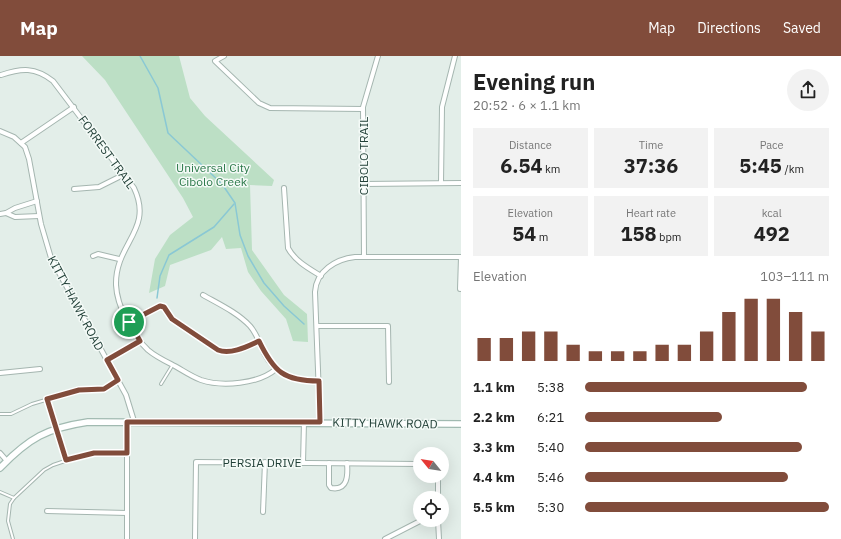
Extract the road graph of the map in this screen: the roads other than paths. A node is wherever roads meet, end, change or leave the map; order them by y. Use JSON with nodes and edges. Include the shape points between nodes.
{"nodes":[{"id":1,"x":224,"y":56,"type":"edge"},
{"id":2,"x":378,"y":56,"type":"edge"},
{"id":3,"x":455,"y":56,"type":"edge"},
{"id":4,"x":1,"y":75,"type":"dead end"},
{"id":5,"x":74,"y":107,"type":"junction"},
{"id":6,"x":363,"y":109,"type":"junction"},
{"id":7,"x":0,"y":131,"type":"edge"},
{"id":8,"x":21,"y":143,"type":"junction"},
{"id":9,"x":125,"y":174,"type":"junction"},
{"id":10,"x":441,"y":183,"type":"junction"},
{"id":11,"x":461,"y":183,"type":"edge"},
{"id":12,"x":363,"y":184,"type":"junction"},
{"id":13,"x":284,"y":188,"type":"dead end"},
{"id":14,"x":74,"y":189,"type":"dead end"},
{"id":15,"x":37,"y":201,"type":"junction"},
{"id":16,"x":6,"y":213,"type":"junction"},
{"id":17,"x":0,"y":214,"type":"edge"},
{"id":18,"x":39,"y":216,"type":"junction"},
{"id":19,"x":93,"y":256,"type":"dead end"},
{"id":20,"x":364,"y":257,"type":"junction"},
{"id":21,"x":461,"y":257,"type":"edge"},
{"id":22,"x":119,"y":259,"type":"junction"},
{"id":23,"x":321,"y":276,"type":"junction"},
{"id":24,"x":460,"y":290,"type":"edge"},
{"id":25,"x":203,"y":295,"type":"dead end"},
{"id":26,"x":129,"y":322,"type":"junction"},
{"id":27,"x":317,"y":326,"type":"junction"},
{"id":28,"x":140,"y":341,"type":"junction"},
{"id":29,"x":259,"y":341,"type":"junction"},
{"id":30,"x":107,"y":360,"type":"junction"},
{"id":31,"x":173,"y":365,"type":"junction"},
{"id":32,"x":40,"y":369,"type":"dead end"},
{"id":33,"x":276,"y":369,"type":"junction"},
{"id":34,"x":0,"y":373,"type":"edge"},
{"id":35,"x":118,"y":380,"type":"junction"},
{"id":36,"x":319,"y":381,"type":"junction"},
{"id":37,"x":389,"y":382,"type":"dead end"},
{"id":38,"x":161,"y":384,"type":"dead end"},
{"id":39,"x":47,"y":399,"type":"junction"},
{"id":40,"x":0,"y":414,"type":"edge"},
{"id":41,"x":131,"y":422,"type":"junction"},
{"id":42,"x":304,"y":422,"type":"junction"},
{"id":43,"x":320,"y":422,"type":"junction"},
{"id":44,"x":461,"y":424,"type":"edge"},
{"id":45,"x":56,"y":429,"type":"junction"},
{"id":46,"x":127,"y":453,"type":"junction"},
{"id":47,"x":0,"y":454,"type":"edge"},
{"id":48,"x":66,"y":460,"type":"junction"},
{"id":49,"x":7,"y":461,"type":"junction"},
{"id":50,"x":265,"y":462,"type":"junction"},
{"id":51,"x":303,"y":463,"type":"junction"},
{"id":52,"x":329,"y":463,"type":"junction"},
{"id":53,"x":347,"y":463,"type":"junction"},
{"id":54,"x":413,"y":464,"type":"edge"},
{"id":55,"x":0,"y":468,"type":"edge"},
{"id":56,"x":0,"y":492,"type":"edge"},
{"id":57,"x":14,"y":498,"type":"junction"},
{"id":58,"x":47,"y":512,"type":"dead end"},
{"id":59,"x":127,"y":512,"type":"junction"},
{"id":60,"x":263,"y":512,"type":"dead end"},
{"id":61,"x":413,"y":525,"type":"edge"},
{"id":62,"x":438,"y":527,"type":"edge"},
{"id":63,"x":13,"y":539,"type":"edge"},
{"id":64,"x":127,"y":539,"type":"edge"},
{"id":65,"x":195,"y":539,"type":"edge"},
{"id":66,"x":385,"y":539,"type":"edge"},
{"id":67,"x":439,"y":539,"type":"edge"}],
"edges":[{"from":1,"to":6,"type":"street","via":[[215,61],[259,103],[270,108]]},
{"from":2,"to":6,"type":"street","name":"CIBOLO TRAIL"},
{"from":3,"to":10,"type":"street","via":[[442,106]]},
{"from":4,"to":5,"type":"street","name":"FORREST TRAIL","via":[[37,70],[53,81]]},
{"from":5,"to":8,"type":"street"},
{"from":5,"to":9,"type":"street","name":"FORREST TRAIL"},
{"from":6,"to":12,"type":"street","name":"CIBOLO TRAIL"},
{"from":7,"to":8,"type":"street"},
{"from":8,"to":15,"type":"street","name":"KITTY HAWK ROAD","via":[[29,159]]},
{"from":9,"to":14,"type":"street","via":[[99,187]]},
{"from":9,"to":22,"type":"street","name":"FORREST TRAIL","via":[[138,196],[140,214],[137,228]]},
{"from":10,"to":11,"type":"street"},
{"from":10,"to":12,"type":"street"},
{"from":12,"to":20,"type":"street","name":"CIBOLO TRAIL"},
{"from":13,"to":23,"type":"street","via":[[288,248],[292,256]]},
{"from":15,"to":16,"type":"street"},
{"from":15,"to":18,"type":"street","name":"KITTY HAWK ROAD"},
{"from":16,"to":17,"type":"street"},
{"from":16,"to":18,"type":"street","via":[[15,217]]},
{"from":18,"to":30,"type":"street","name":"KITTY HAWK ROAD","via":[[54,264]]},
{"from":19,"to":22,"type":"street","via":[[98,254]]},
{"from":20,"to":21,"type":"street"},
{"from":20,"to":23,"type":"street","via":[[338,261]]},
{"from":21,"to":24,"type":"street"},
{"from":22,"to":26,"type":"street","name":"FORREST TRAIL","via":[[116,287],[120,304]]},
{"from":23,"to":27,"type":"street","via":[[315,288]]},
{"from":25,"to":29,"type":"street","via":[[246,322]]},
{"from":26,"to":28,"type":"street","name":"FORREST TRAIL"},
{"from":26,"to":29,"type":"lane","via":[[160,306],[164,307],[172,319],[221,351],[239,349]]},
{"from":27,"to":36,"type":"street"},
{"from":27,"to":37,"type":"street","via":[[388,326]]},
{"from":28,"to":30,"type":"street"},
{"from":28,"to":31,"type":"street","name":"FORREST TRAIL","via":[[154,355]]},
{"from":29,"to":33,"type":"street","via":[[264,354]]},
{"from":30,"to":35,"type":"street","name":"KITTY HAWK ROAD"},
{"from":31,"to":33,"type":"street","name":"FORREST TRAIL","via":[[197,378],[211,382],[254,381],[264,378]]},
{"from":31,"to":38,"type":"lane"},
{"from":32,"to":34,"type":"street"},
{"from":33,"to":36,"type":"street","via":[[293,379]]},
{"from":35,"to":39,"type":"lane","via":[[104,389],[79,390]]},
{"from":35,"to":41,"type":"street","name":"KITTY HAWK ROAD","via":[[126,395]]},
{"from":36,"to":43,"type":"street"},
{"from":39,"to":40,"type":"lane","via":[[11,414]]},
{"from":39,"to":45,"type":"lane"},
{"from":41,"to":42,"type":"street","name":"KITTY HAWK ROAD"},
{"from":41,"to":45,"type":"street","via":[[88,422]]},
{"from":41,"to":46,"type":"street"},
{"from":42,"to":43,"type":"street","name":"KITTY HAWK ROAD"},
{"from":42,"to":51,"type":"street"},
{"from":43,"to":44,"type":"street","name":"KITTY HAWK ROAD"},
{"from":45,"to":48,"type":"lane"},
{"from":45,"to":49,"type":"street","via":[[33,438]]},
{"from":46,"to":48,"type":"lane","via":[[94,453]]},
{"from":46,"to":59,"type":"street"},
{"from":47,"to":49,"type":"street"},
{"from":48,"to":57,"type":"lane","via":[[44,470]]},
{"from":49,"to":55,"type":"street"},
{"from":50,"to":51,"type":"street","name":"PERSIA DRIVE"},
{"from":50,"to":60,"type":"street"},
{"from":50,"to":65,"type":"street","name":"PERSIA DRIVE","via":[[196,462]]},
{"from":51,"to":52,"type":"street","name":"PERSIA DRIVE"},
{"from":52,"to":53,"type":"street","name":"PERSIA DRIVE"},
{"from":52,"to":53,"type":"street","via":[[329,485],[336,489],[346,484]]},
{"from":53,"to":54,"type":"street","name":"PERSIA DRIVE"},
{"from":56,"to":57,"type":"lane"},
{"from":57,"to":63,"type":"lane","via":[[10,504],[8,521]]},
{"from":58,"to":59,"type":"street"},
{"from":59,"to":64,"type":"street"},
{"from":61,"to":66,"type":"street"},
{"from":62,"to":67,"type":"street"}]}
